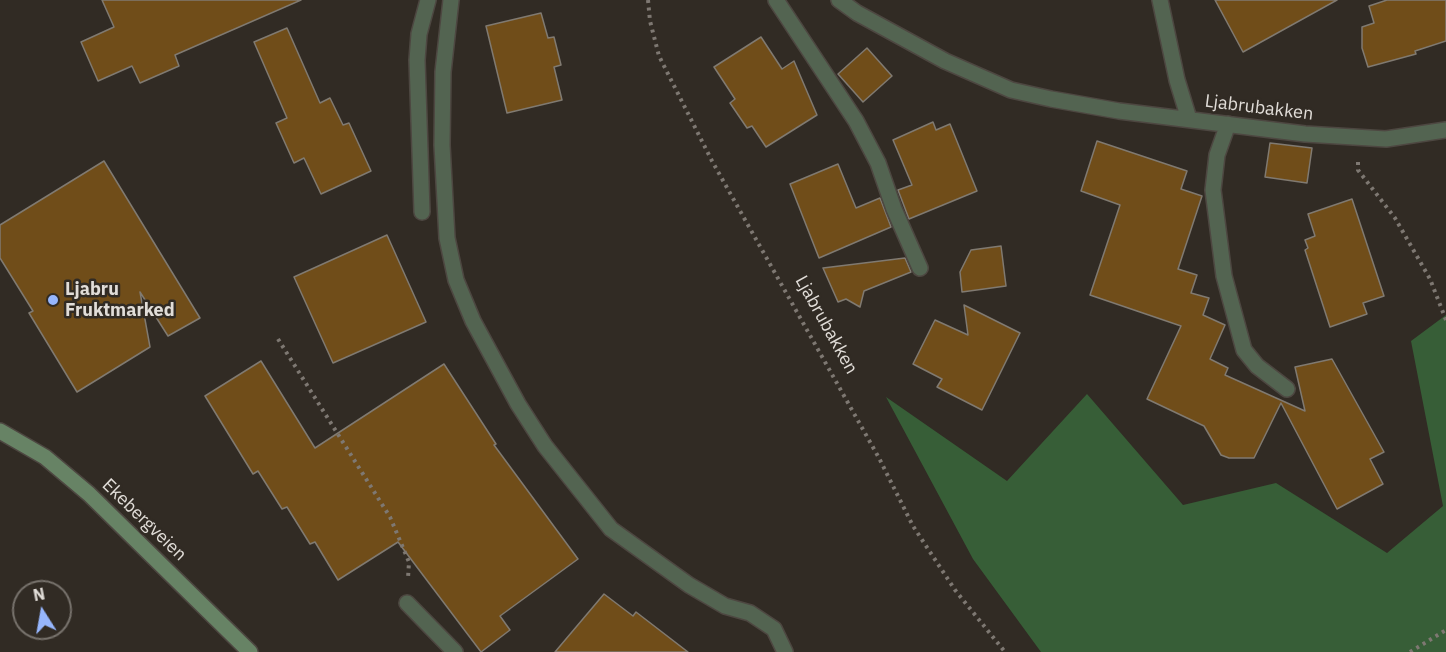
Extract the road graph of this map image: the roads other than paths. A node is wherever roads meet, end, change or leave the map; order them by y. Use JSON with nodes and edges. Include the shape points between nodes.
{"nodes":[{"id":1,"x":428,"y":0,"type":"edge"},
{"id":2,"x":451,"y":0,"type":"edge"},
{"id":3,"x":776,"y":0,"type":"edge"},
{"id":4,"x":839,"y":0,"type":"edge"},
{"id":5,"x":1160,"y":0,"type":"edge"},
{"id":6,"x":1189,"y":119,"type":"junction"},
{"id":7,"x":1227,"y":124,"type":"junction"},
{"id":8,"x":1446,"y":130,"type":"edge"},
{"id":9,"x":422,"y":212,"type":"dead end"},
{"id":10,"x":920,"y":268,"type":"dead end"},
{"id":11,"x":1287,"y":389,"type":"dead end"},
{"id":12,"x":0,"y":431,"type":"edge"},
{"id":13,"x":407,"y":603,"type":"road end"},
{"id":14,"x":250,"y":652,"type":"edge"},
{"id":15,"x":455,"y":652,"type":"edge"},
{"id":16,"x":785,"y":652,"type":"edge"}],
"edges":[{"from":1,"to":9,"type":"lane","via":[[417,60]]},
{"from":2,"to":16,"type":"lane","via":[[443,72],[447,238],[456,280],[473,321],[518,404],[611,529],[688,585],[725,606],[750,613],[774,629]]},
{"from":3,"to":10,"type":"lane","via":[[856,121],[878,163]]},
{"from":4,"to":6,"type":"lane","name":"Ljabrubakken","via":[[945,61],[1011,90]]},
{"from":5,"to":6,"type":"lane"},
{"from":6,"to":7,"type":"lane","name":"Ljabrubakken"},
{"from":7,"to":8,"type":"lane","name":"Ljabrubakken","via":[[1386,139]]},
{"from":7,"to":11,"type":"lane","via":[[1216,155],[1213,190],[1224,276],[1244,350],[1257,366]]},
{"from":12,"to":14,"type":"main road","name":"Ekebergveien","via":[[45,457],[89,494]]},
{"from":13,"to":15,"type":"lane"}]}
